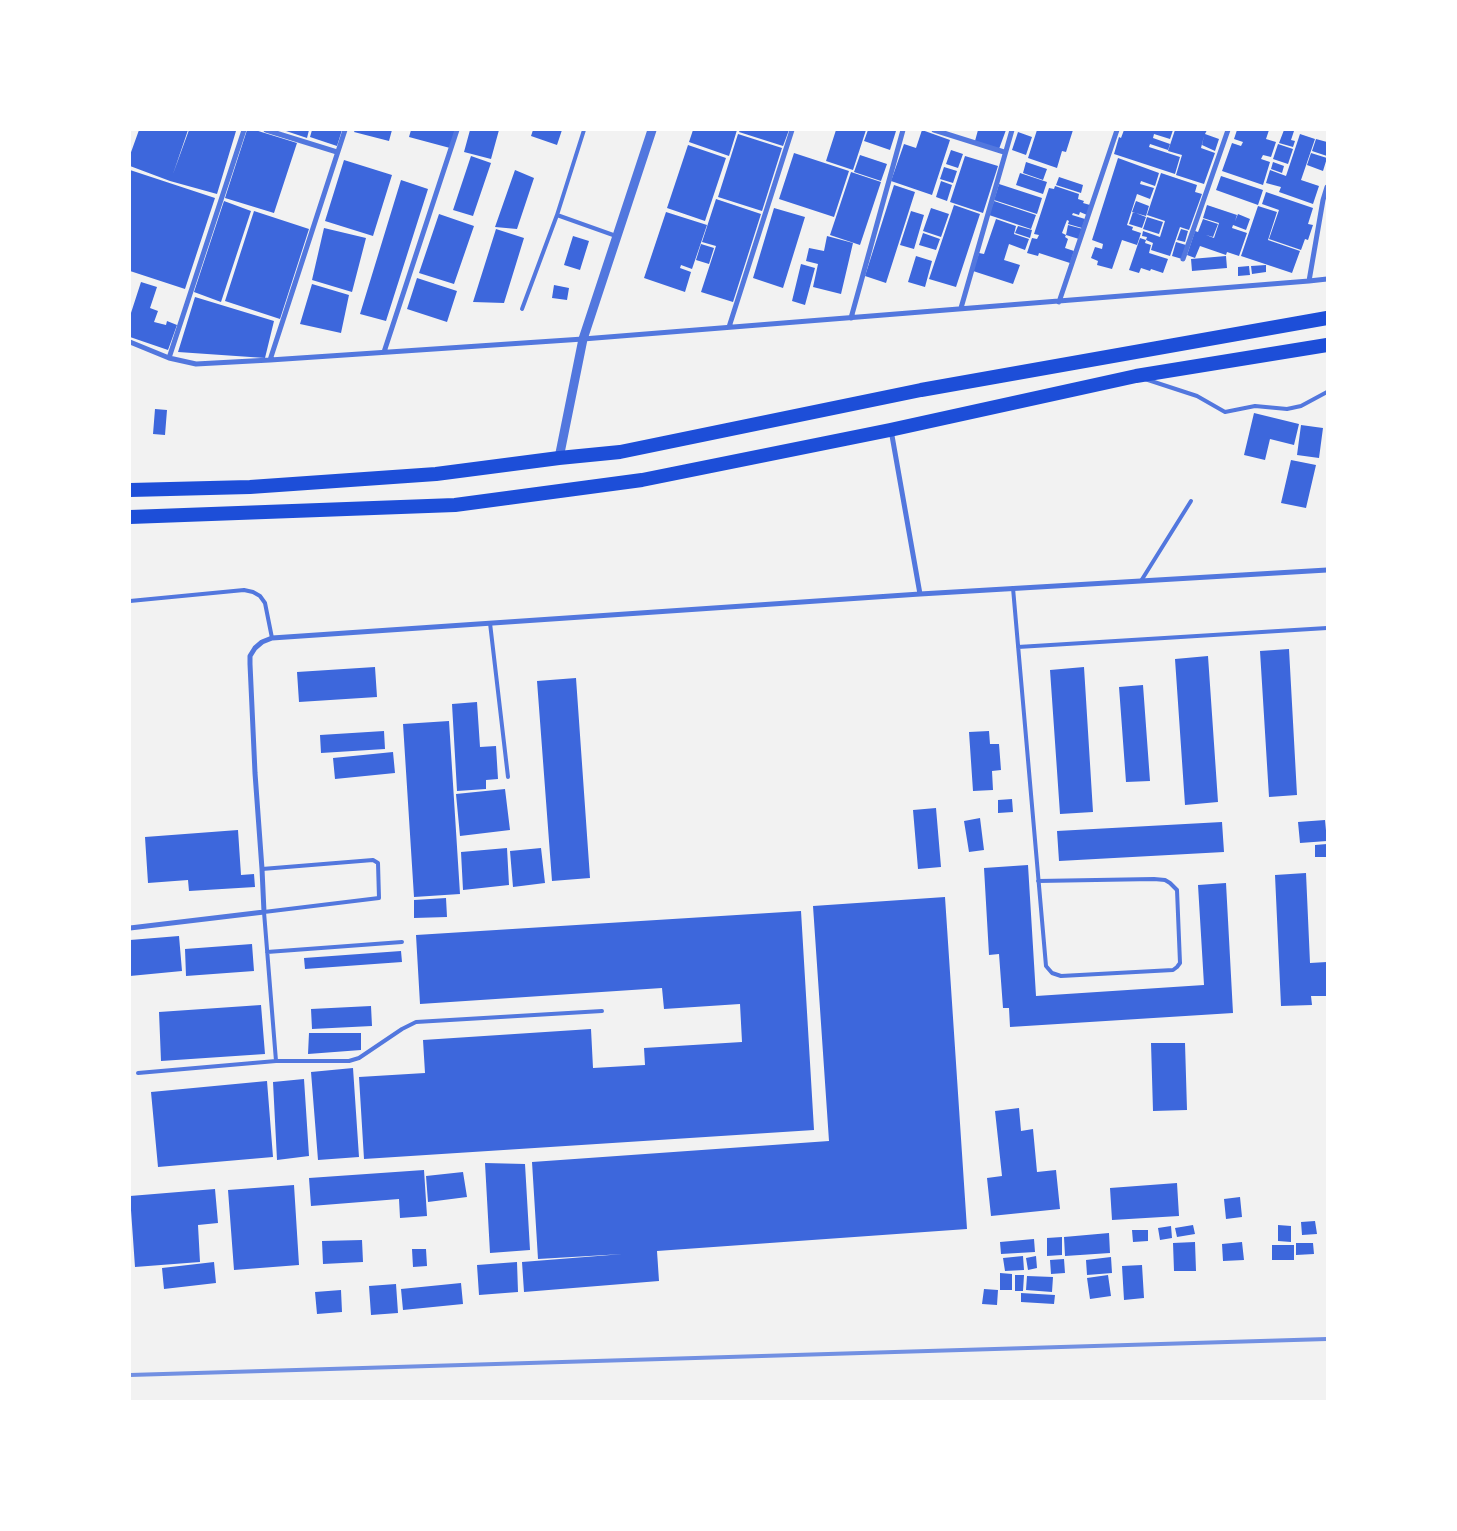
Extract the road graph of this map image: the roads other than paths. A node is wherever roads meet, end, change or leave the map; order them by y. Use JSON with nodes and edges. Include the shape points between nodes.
{"nodes":[{"id":1,"x":244,"y":130,"type":"edge"},
{"id":2,"x":266,"y":130,"type":"edge"},
{"id":3,"x":344,"y":130,"type":"edge"},
{"id":4,"x":457,"y":130,"type":"edge"},
{"id":5,"x":584,"y":130,"type":"edge"},
{"id":6,"x":652,"y":130,"type":"edge"},
{"id":7,"x":792,"y":130,"type":"edge"},
{"id":8,"x":903,"y":130,"type":"edge"},
{"id":9,"x":934,"y":130,"type":"edge"},
{"id":10,"x":1012,"y":130,"type":"edge"},
{"id":11,"x":1117,"y":130,"type":"edge"},
{"id":12,"x":1228,"y":130,"type":"edge"},
{"id":13,"x":337,"y":152,"type":"junction"},
{"id":14,"x":1004,"y":152,"type":"junction"},
{"id":15,"x":1327,"y":188,"type":"edge"},
{"id":16,"x":557,"y":215,"type":"junction"},
{"id":17,"x":618,"y":236,"type":"junction"},
{"id":18,"x":1183,"y":259,"type":"dead end"},
{"id":19,"x":1327,"y":279,"type":"edge"},
{"id":20,"x":1309,"y":281,"type":"junction"},
{"id":21,"x":1059,"y":302,"type":"junction"},
{"id":22,"x":961,"y":308,"type":"junction"},
{"id":23,"x":522,"y":309,"type":"dead end"},
{"id":24,"x":851,"y":318,"type":"junction"},
{"id":25,"x":1327,"y":318,"type":"edge"},
{"id":26,"x":729,"y":327,"type":"junction"},
{"id":27,"x":583,"y":339,"type":"junction"},
{"id":28,"x":130,"y":342,"type":"edge"},
{"id":29,"x":1327,"y":345,"type":"edge"},
{"id":30,"x":384,"y":352,"type":"junction"},
{"id":31,"x":169,"y":358,"type":"junction"},
{"id":32,"x":270,"y":360,"type":"junction"},
{"id":33,"x":1136,"y":376,"type":"junction"},
{"id":34,"x":1327,"y":392,"type":"edge"},
{"id":35,"x":890,"y":430,"type":"junction"},
{"id":36,"x":559,"y":458,"type":"junction"},
{"id":37,"x":130,"y":490,"type":"edge"},
{"id":38,"x":1191,"y":502,"type":"dead end"},
{"id":39,"x":130,"y":516,"type":"edge"},
{"id":40,"x":1327,"y":570,"type":"edge"},
{"id":41,"x":1141,"y":581,"type":"junction"},
{"id":42,"x":1013,"y":588,"type":"junction"},
{"id":43,"x":920,"y":594,"type":"junction"},
{"id":44,"x":130,"y":601,"type":"edge"},
{"id":45,"x":490,"y":623,"type":"junction"},
{"id":46,"x":1327,"y":628,"type":"edge"},
{"id":47,"x":272,"y":638,"type":"junction"},
{"id":48,"x":1018,"y":647,"type":"junction"},
{"id":49,"x":508,"y":777,"type":"dead end"},
{"id":50,"x":262,"y":869,"type":"junction"},
{"id":51,"x":1038,"y":881,"type":"junction"},
{"id":52,"x":264,"y":912,"type":"junction"},
{"id":53,"x":130,"y":928,"type":"edge"},
{"id":54,"x":402,"y":942,"type":"dead end"},
{"id":55,"x":267,"y":952,"type":"junction"},
{"id":56,"x":602,"y":1011,"type":"dead end"},
{"id":57,"x":276,"y":1061,"type":"junction"},
{"id":58,"x":138,"y":1073,"type":"dead end"}],
"edges":[{"from":1,"to":31,"type":"street"},
{"from":2,"to":13,"type":"street"},
{"from":3,"to":13,"type":"street"},
{"from":4,"to":30,"type":"street"},
{"from":5,"to":16,"type":"lane"},
{"from":6,"to":17,"type":"street"},
{"from":7,"to":26,"type":"street"},
{"from":8,"to":24,"type":"street"},
{"from":9,"to":14,"type":"street"},
{"from":10,"to":14,"type":"street"},
{"from":11,"to":21,"type":"street"},
{"from":12,"to":18,"type":"street"},
{"from":13,"to":32,"type":"street"},
{"from":14,"to":22,"type":"street"},
{"from":15,"to":20,"type":"street"},
{"from":16,"to":17,"type":"lane"},
{"from":16,"to":23,"type":"lane"},
{"from":17,"to":27,"type":"street"},
{"from":19,"to":20,"type":"street"},
{"from":20,"to":21,"type":"street"},
{"from":21,"to":22,"type":"street"},
{"from":22,"to":24,"type":"street"},
{"from":24,"to":26,"type":"street"},
{"from":25,"to":36,"type":"highway","via":[[921,390],[620,452]]},
{"from":26,"to":27,"type":"street"},
{"from":27,"to":30,"type":"street"},
{"from":27,"to":36,"type":"street"},
{"from":28,"to":31,"type":"street"},
{"from":29,"to":33,"type":"highway"},
{"from":30,"to":32,"type":"street"},
{"from":31,"to":32,"type":"street","via":[[196,364]]},
{"from":33,"to":34,"type":"lane","via":[[1197,396],[1225,412],[1255,406],[1301,406]]},
{"from":33,"to":35,"type":"highway"},
{"from":35,"to":39,"type":"highway","via":[[642,480],[454,505]]},
{"from":35,"to":43,"type":"street"},
{"from":36,"to":37,"type":"highway","via":[[426,475],[250,487]]},
{"from":38,"to":41,"type":"lane"},
{"from":40,"to":41,"type":"street"},
{"from":41,"to":42,"type":"street"},
{"from":42,"to":43,"type":"street"},
{"from":42,"to":48,"type":"lane"},
{"from":43,"to":45,"type":"street"},
{"from":44,"to":47,"type":"lane","via":[[244,590],[253,592],[265,604]]},
{"from":45,"to":47,"type":"street"},
{"from":45,"to":49,"type":"lane"},
{"from":46,"to":48,"type":"lane"},
{"from":47,"to":50,"type":"street","via":[[262,642],[250,656]]},
{"from":48,"to":51,"type":"lane"},
{"from":50,"to":52,"type":"street"},
{"from":50,"to":52,"type":"lane","via":[[373,860],[378,863],[379,898]]},
{"from":51,"to":51,"type":"lane","via":[[1046,966],[1052,974],[1177,968],[1180,963],[1177,890],[1170,883],[1154,878]]},
{"from":52,"to":53,"type":"street"},
{"from":52,"to":55,"type":"lane"},
{"from":54,"to":55,"type":"lane"},
{"from":55,"to":57,"type":"lane"},
{"from":56,"to":57,"type":"lane","via":[[416,1022],[349,1061]]},
{"from":57,"to":58,"type":"lane"}]}
